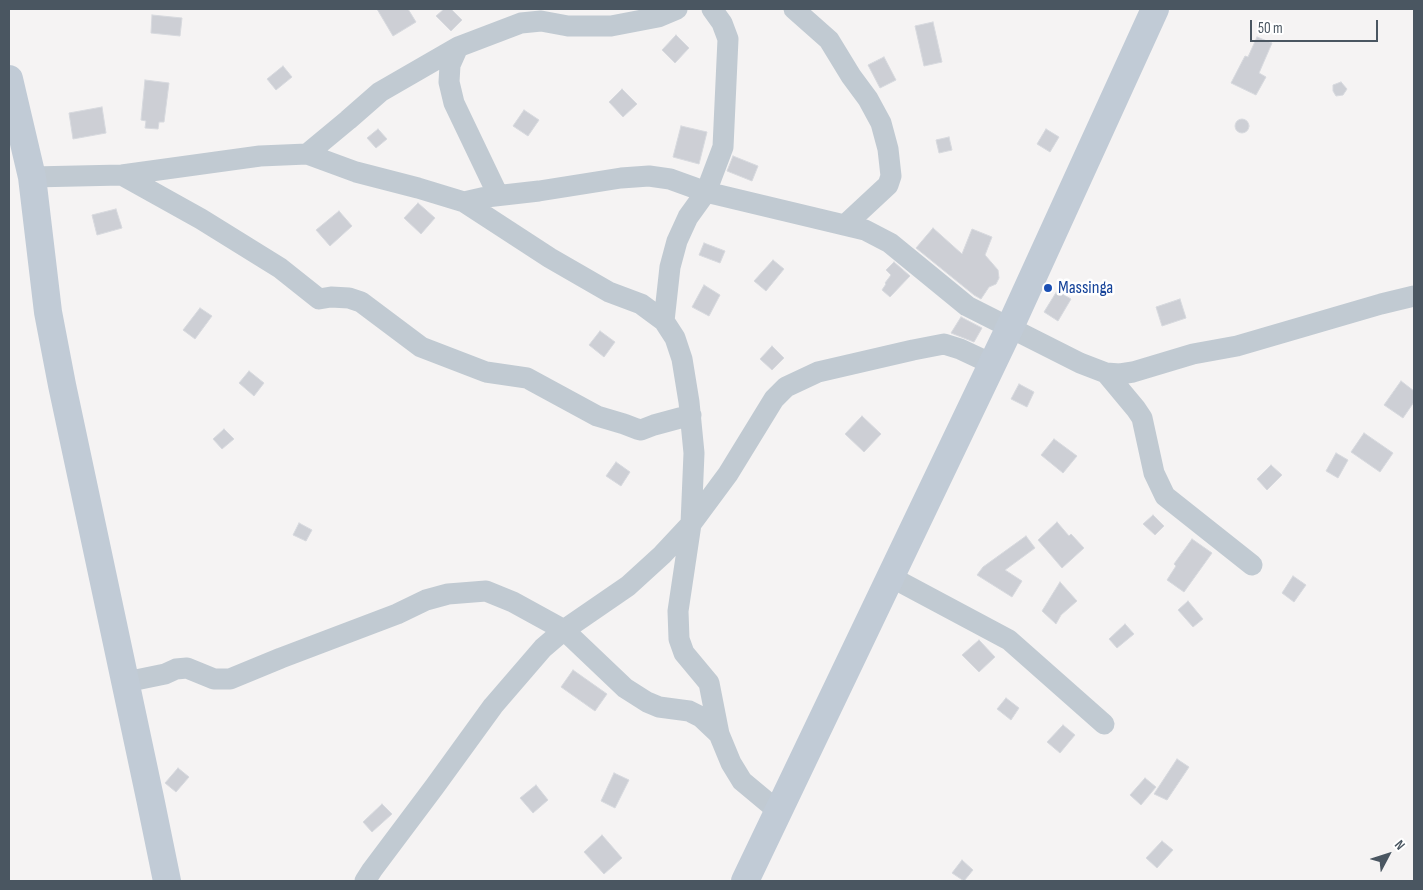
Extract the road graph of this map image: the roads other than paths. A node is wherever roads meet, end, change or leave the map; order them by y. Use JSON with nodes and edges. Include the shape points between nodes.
{"nodes":[{"id":1,"x":677,"y":9,"type":"edge"},
{"id":2,"x":712,"y":9,"type":"edge"},
{"id":3,"x":794,"y":9,"type":"edge"},
{"id":4,"x":1155,"y":9,"type":"edge"},
{"id":5,"x":458,"y":47,"type":"junction"},
{"id":6,"x":9,"y":79,"type":"edge"},
{"id":7,"x":16,"y":146,"type":"edge"},
{"id":8,"x":307,"y":154,"type":"junction"},
{"id":9,"x":122,"y":175,"type":"junction"},
{"id":10,"x":32,"y":177,"type":"junction"},
{"id":11,"x":706,"y":192,"type":"junction"},
{"id":12,"x":498,"y":196,"type":"junction"},
{"id":13,"x":464,"y":202,"type":"junction"},
{"id":14,"x":845,"y":226,"type":"junction"},
{"id":15,"x":1414,"y":296,"type":"edge"},
{"id":16,"x":664,"y":321,"type":"junction"},
{"id":17,"x":1010,"y":327,"type":"junction"},
{"id":18,"x":992,"y":364,"type":"junction"},
{"id":19,"x":1106,"y":374,"type":"junction"},
{"id":20,"x":691,"y":415,"type":"junction"},
{"id":21,"x":691,"y":524,"type":"junction"},
{"id":22,"x":1252,"y":566,"type":"dead end"},
{"id":23,"x":891,"y":576,"type":"junction"},
{"id":24,"x":564,"y":630,"type":"junction"},
{"id":25,"x":126,"y":682,"type":"junction"},
{"id":26,"x":1104,"y":724,"type":"dead end"},
{"id":27,"x":719,"y":734,"type":"junction"},
{"id":28,"x":778,"y":811,"type":"junction"},
{"id":29,"x":167,"y":881,"type":"edge"},
{"id":30,"x":365,"y":881,"type":"edge"},
{"id":31,"x":746,"y":881,"type":"edge"}],
"edges":[{"from":1,"to":5,"type":"street","via":[[658,17],[611,26],[568,26],[541,21],[521,23]]},
{"from":2,"to":11,"type":"street","via":[[728,39],[728,56],[723,147]]},
{"from":3,"to":14,"type":"street","via":[[829,40],[882,123],[891,176],[888,186]]},
{"from":4,"to":17,"type":"street"},
{"from":5,"to":8,"type":"street","via":[[380,92]]},
{"from":5,"to":12,"type":"street","via":[[450,65],[449,82],[454,102]]},
{"from":6,"to":7,"type":"street"},
{"from":7,"to":10,"type":"street"},
{"from":8,"to":9,"type":"street","via":[[260,156]]},
{"from":8,"to":13,"type":"street","via":[[356,172]]},
{"from":9,"to":10,"type":"street"},
{"from":9,"to":20,"type":"street","via":[[280,268],[319,298],[349,298],[361,302],[421,347],[486,372],[527,378],[598,416],[637,429]]},
{"from":10,"to":25,"type":"street","via":[[48,312]]},
{"from":11,"to":12,"type":"street","via":[[670,179],[649,176]]},
{"from":11,"to":14,"type":"street"},
{"from":11,"to":16,"type":"street","via":[[688,216],[677,241],[670,267]]},
{"from":12,"to":13,"type":"street"},
{"from":13,"to":16,"type":"street","via":[[550,258],[610,292],[641,304]]},
{"from":14,"to":17,"type":"street","via":[[865,230],[890,242],[967,306]]},
{"from":15,"to":19,"type":"street","via":[[1237,346],[1193,354],[1132,372]]},
{"from":16,"to":20,"type":"street","via":[[675,338],[682,359]]},
{"from":17,"to":18,"type":"street"},
{"from":17,"to":19,"type":"street"},
{"from":18,"to":21,"type":"street","via":[[944,344],[818,372],[786,387],[774,399],[728,474]]},
{"from":18,"to":23,"type":"street"},
{"from":19,"to":22,"type":"street","via":[[1142,418],[1154,473],[1165,496]]},
{"from":20,"to":21,"type":"street","via":[[694,453]]},
{"from":21,"to":24,"type":"street","via":[[628,586]]},
{"from":21,"to":27,"type":"street","via":[[678,611],[679,639],[684,652],[709,683]]},
{"from":23,"to":26,"type":"street","via":[[1009,640]]},
{"from":23,"to":28,"type":"street"},
{"from":24,"to":25,"type":"street","via":[[486,591],[448,594],[230,679],[214,679],[187,668]]},
{"from":24,"to":27,"type":"street","via":[[625,688],[659,707],[689,711],[701,717]]},
{"from":24,"to":30,"type":"street","via":[[543,648],[493,706]]},
{"from":25,"to":29,"type":"street"},
{"from":27,"to":28,"type":"street","via":[[742,781]]},
{"from":28,"to":31,"type":"street"}]}
